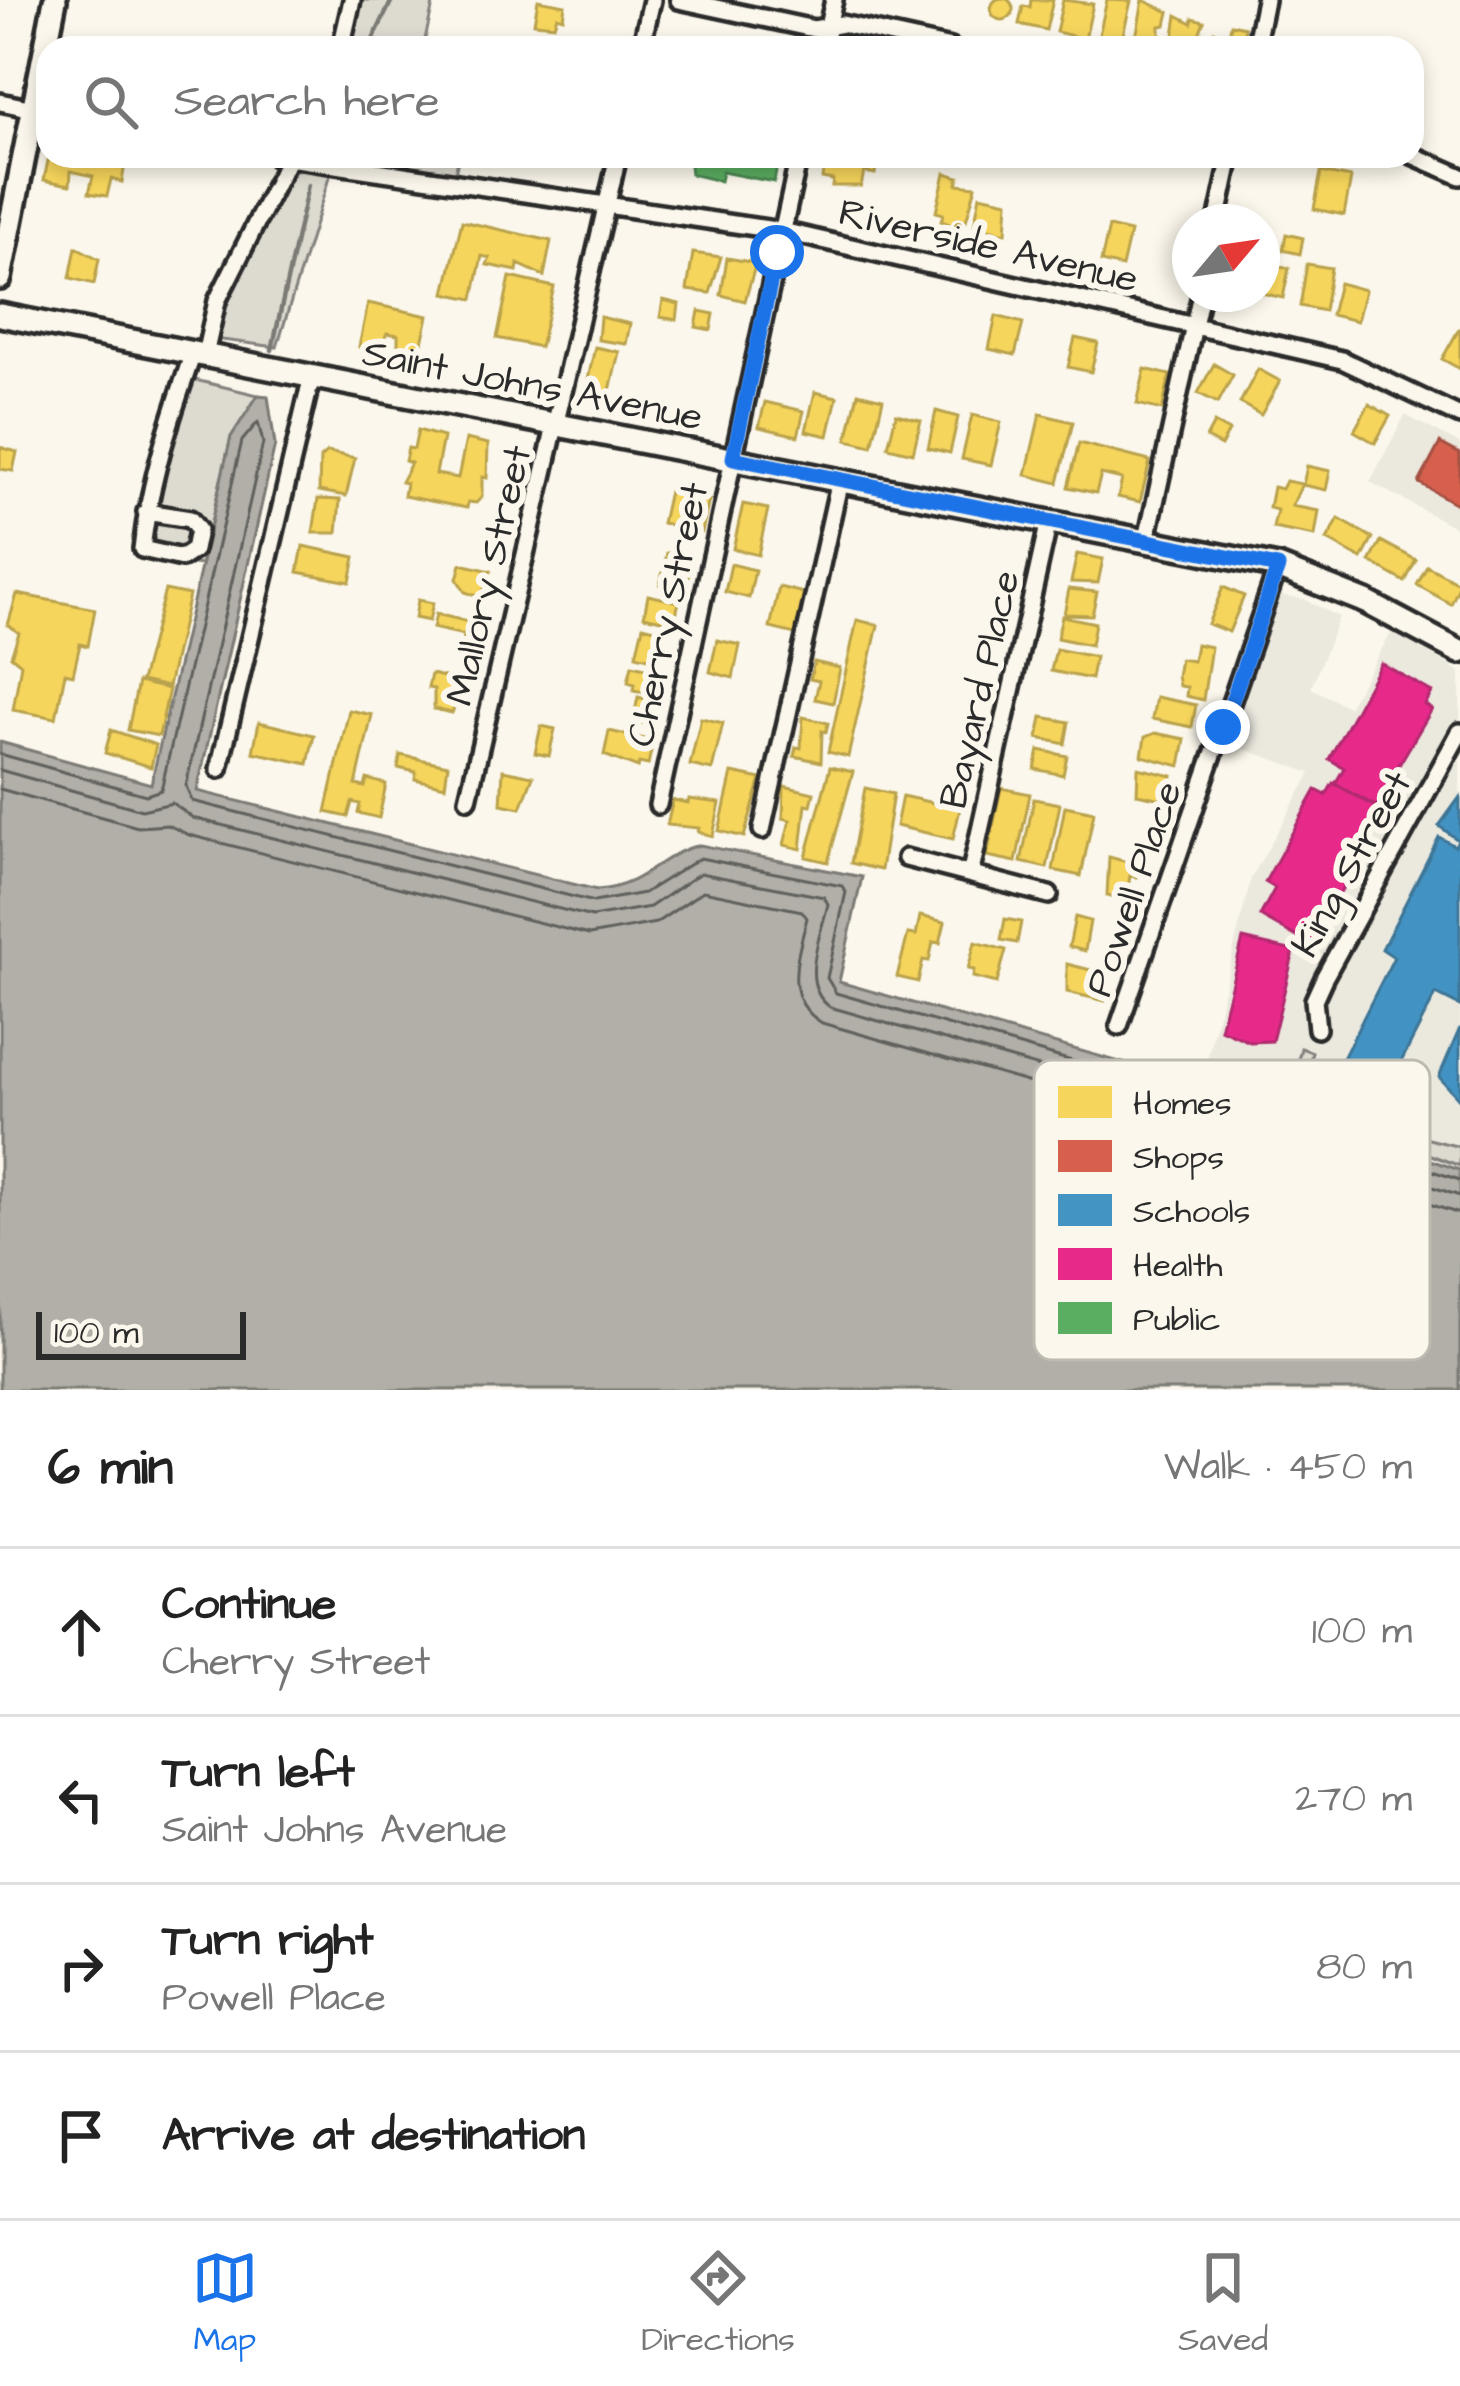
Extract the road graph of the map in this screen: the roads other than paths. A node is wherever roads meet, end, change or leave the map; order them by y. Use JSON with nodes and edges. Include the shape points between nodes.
{"nodes":[{"id":1,"x":55,"y":0,"type":"edge"},
{"id":2,"x":352,"y":0,"type":"edge"},
{"id":3,"x":652,"y":0,"type":"edge"},
{"id":4,"x":679,"y":0,"type":"edge"},
{"id":5,"x":834,"y":0,"type":"edge"},
{"id":6,"x":1265,"y":0,"type":"edge"},
{"id":7,"x":829,"y":26,"type":"junction"},
{"id":8,"x":50,"y":36,"type":"edge"},
{"id":9,"x":344,"y":36,"type":"edge"},
{"id":10,"x":644,"y":36,"type":"edge"},
{"id":11,"x":827,"y":36,"type":"edge"},
{"id":12,"x":896,"y":36,"type":"edge"},
{"id":13,"x":1258,"y":36,"type":"edge"},
{"id":14,"x":0,"y":103,"type":"edge"},
{"id":15,"x":36,"y":109,"type":"edge"},
{"id":16,"x":36,"y":130,"type":"edge"},
{"id":17,"x":1424,"y":160,"type":"edge"},
{"id":18,"x":279,"y":168,"type":"edge"},
{"id":19,"x":358,"y":168,"type":"edge"},
{"id":20,"x":615,"y":168,"type":"edge"},
{"id":21,"x":796,"y":168,"type":"edge"},
{"id":22,"x":1228,"y":168,"type":"edge"},
{"id":23,"x":1460,"y":176,"type":"edge"},
{"id":24,"x":1221,"y":204,"type":"edge"},
{"id":25,"x":607,"y":205,"type":"junction"},
{"id":26,"x":782,"y":231,"type":"junction"},
{"id":27,"x":0,"y":278,"type":"edge"},
{"id":28,"x":1197,"y":312,"type":"edge"},
{"id":29,"x":0,"y":315,"type":"edge"},
{"id":30,"x":1194,"y":325,"type":"junction"},
{"id":31,"x":199,"y":354,"type":"junction"},
{"id":32,"x":312,"y":376,"type":"junction"},
{"id":33,"x":1460,"y":416,"type":"edge"},
{"id":34,"x":557,"y":424,"type":"junction"},
{"id":35,"x":733,"y":458,"type":"junction"},
{"id":36,"x":840,"y":480,"type":"junction"},
{"id":37,"x":146,"y":512,"type":"dead end"},
{"id":38,"x":1049,"y":521,"type":"junction"},
{"id":39,"x":1147,"y":539,"type":"junction"},
{"id":40,"x":1278,"y":567,"type":"junction"},
{"id":41,"x":1460,"y":652,"type":"edge"},
{"id":42,"x":1460,"y":732,"type":"edge"},
{"id":43,"x":219,"y":769,"type":"dead end"},
{"id":44,"x":468,"y":799,"type":"dead end"},
{"id":45,"x":658,"y":805,"type":"dead end"},
{"id":46,"x":762,"y":830,"type":"dead end"},
{"id":47,"x":906,"y":858,"type":"dead end"},
{"id":48,"x":971,"y":871,"type":"junction"},
{"id":49,"x":1049,"y":895,"type":"dead end"},
{"id":50,"x":1119,"y":1027,"type":"dead end"},
{"id":51,"x":1317,"y":1029,"type":"dead end"}],
"edges":[{"from":1,"to":8,"type":"main road"},
{"from":2,"to":9,"type":"street"},
{"from":3,"to":10,"type":"street"},
{"from":4,"to":7,"type":"street"},
{"from":5,"to":7,"type":"street"},
{"from":6,"to":13,"type":"street"},
{"from":7,"to":11,"type":"street"},
{"from":7,"to":12,"type":"street"},
{"from":14,"to":15,"type":"street"},
{"from":16,"to":27,"type":"main road"},
{"from":17,"to":23,"type":"street"},
{"from":18,"to":31,"type":"street"},
{"from":19,"to":25,"type":"street","name":"Riverside Avenue"},
{"from":20,"to":25,"type":"street","name":"Mallory Street"},
{"from":21,"to":26,"type":"street","name":"Cherry Street"},
{"from":22,"to":24,"type":"street"},
{"from":25,"to":26,"type":"street","name":"Riverside Avenue"},
{"from":25,"to":34,"type":"street","name":"Mallory Street"},
{"from":26,"to":30,"type":"street","name":"Riverside Avenue"},
{"from":26,"to":35,"type":"street","name":"Cherry Street"},
{"from":28,"to":30,"type":"street"},
{"from":29,"to":31,"type":"main road","name":"Saint Johns Avenue"},
{"from":30,"to":33,"type":"street","name":"Riverside Avenue","via":[[1342,360]]},
{"from":30,"to":39,"type":"street"},
{"from":31,"to":32,"type":"main road","name":"Saint Johns Avenue"},
{"from":31,"to":37,"type":"street"},
{"from":32,"to":34,"type":"main road","name":"Saint Johns Avenue"},
{"from":32,"to":43,"type":"street"},
{"from":34,"to":35,"type":"main road","name":"Saint Johns Avenue"},
{"from":34,"to":44,"type":"street","name":"Mallory Street"},
{"from":35,"to":36,"type":"main road","name":"Saint Johns Avenue"},
{"from":35,"to":45,"type":"street","name":"Cherry Street"},
{"from":36,"to":38,"type":"main road","name":"Saint Johns Avenue"},
{"from":36,"to":46,"type":"street"},
{"from":38,"to":39,"type":"main road","name":"Saint Johns Avenue"},
{"from":38,"to":48,"type":"street","name":"Bayard Place"},
{"from":39,"to":40,"type":"main road","name":"Saint Johns Avenue"},
{"from":40,"to":41,"type":"main road","name":"Saint Johns Avenue"},
{"from":40,"to":50,"type":"street","name":"Powell Place"},
{"from":42,"to":51,"type":"street","name":"King Street","via":[[1324,978],[1314,1000]]},
{"from":47,"to":48,"type":"street"},
{"from":48,"to":49,"type":"street"}]}
